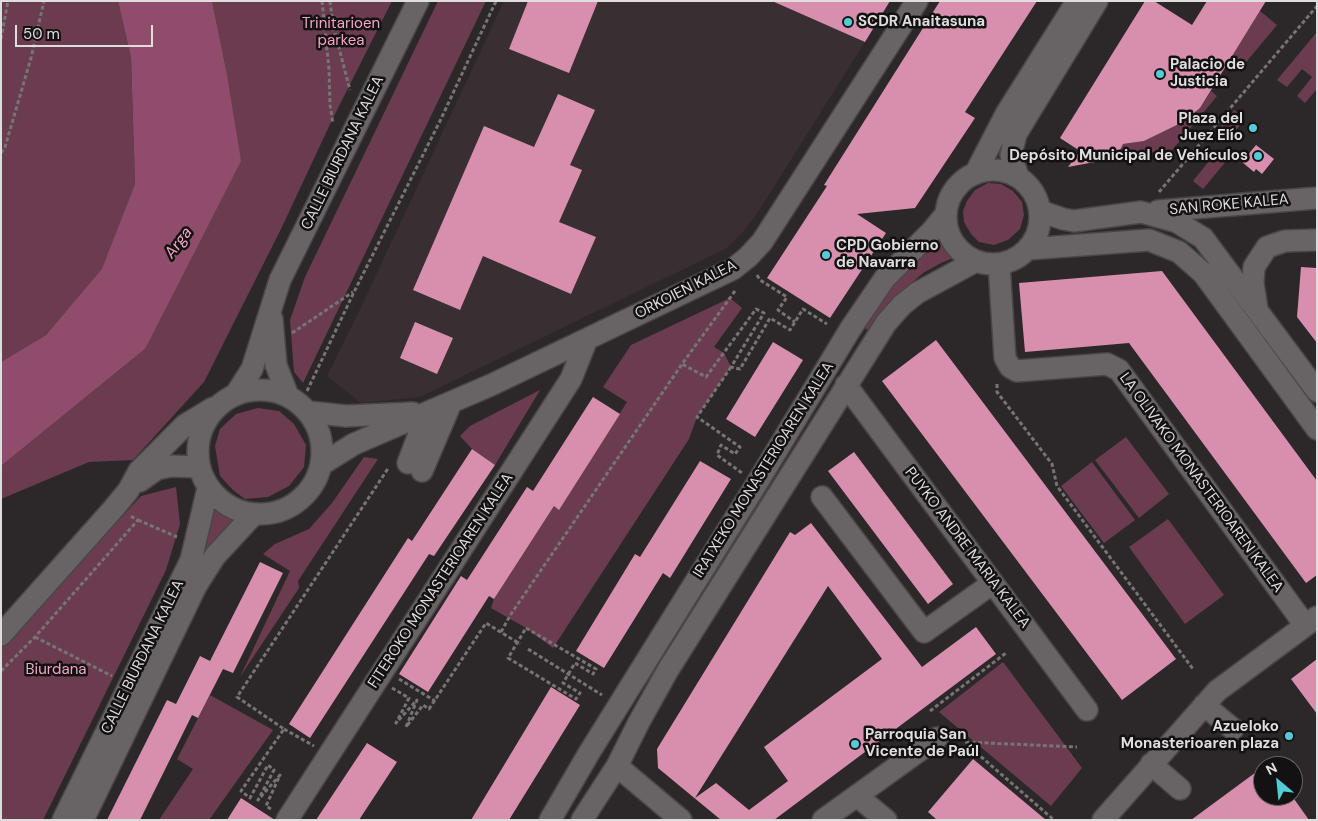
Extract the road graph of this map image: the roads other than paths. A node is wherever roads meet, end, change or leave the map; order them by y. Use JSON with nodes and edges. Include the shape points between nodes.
{"nodes":[{"id":1,"x":418,"y":1,"type":"edge"},
{"id":2,"x":917,"y":1,"type":"edge"},
{"id":3,"x":1077,"y":1,"type":"edge"},
{"id":4,"x":1097,"y":1,"type":"edge"},
{"id":5,"x":975,"y":174,"type":"junction"},
{"id":6,"x":1018,"y":176,"type":"junction"},
{"id":7,"x":1317,"y":198,"type":"edge"},
{"id":8,"x":1148,"y":205,"type":"junction"},
{"id":9,"x":1040,"y":211,"type":"junction"},
{"id":10,"x":946,"y":214,"type":"junction"},
{"id":11,"x":1317,"y":240,"type":"edge"},
{"id":12,"x":1028,"y":249,"type":"junction"},
{"id":13,"x":976,"y":261,"type":"junction"},
{"id":14,"x":999,"y":264,"type":"junction"},
{"id":15,"x":272,"y":306,"type":"junction"},
{"id":16,"x":1257,"y":309,"type":"junction"},
{"id":17,"x":587,"y":339,"type":"junction"},
{"id":18,"x":846,"y":385,"type":"junction"},
{"id":19,"x":1317,"y":391,"type":"edge"},
{"id":20,"x":236,"y":394,"type":"junction"},
{"id":21,"x":301,"y":400,"type":"junction"},
{"id":22,"x":451,"y":403,"type":"junction"},
{"id":23,"x":218,"y":406,"type":"junction"},
{"id":24,"x":427,"y":413,"type":"junction"},
{"id":25,"x":1317,"y":429,"type":"edge"},
{"id":26,"x":322,"y":464,"type":"junction"},
{"id":27,"x":198,"y":467,"type":"junction"},
{"id":28,"x":208,"y":488,"type":"junction"},
{"id":29,"x":128,"y":490,"type":"junction"},
{"id":30,"x":822,"y":497,"type":"dead end"},
{"id":31,"x":252,"y":515,"type":"junction"},
{"id":32,"x":993,"y":583,"type":"junction"},
{"id":33,"x":1311,"y":621,"type":"edge"},
{"id":34,"x":1,"y":635,"type":"edge"},
{"id":35,"x":1204,"y":705,"type":"junction"},
{"id":36,"x":1087,"y":710,"type":"dead end"},
{"id":37,"x":1232,"y":729,"type":"dead end"},
{"id":38,"x":598,"y":738,"type":"junction"},
{"id":39,"x":937,"y":738,"type":"dead end"},
{"id":40,"x":582,"y":764,"type":"junction"},
{"id":41,"x":1151,"y":764,"type":"junction"},
{"id":42,"x":616,"y":766,"type":"junction"},
{"id":43,"x":1180,"y":789,"type":"dead end"},
{"id":44,"x":857,"y":796,"type":"junction"},
{"id":45,"x":287,"y":819,"type":"edge"},
{"id":46,"x":64,"y":820,"type":"edge"},
{"id":47,"x":83,"y":820,"type":"edge"},
{"id":48,"x":550,"y":820,"type":"edge"},
{"id":49,"x":582,"y":820,"type":"edge"},
{"id":50,"x":681,"y":820,"type":"edge"},
{"id":51,"x":823,"y":820,"type":"edge"},
{"id":52,"x":886,"y":820,"type":"edge"},
{"id":53,"x":1103,"y":820,"type":"edge"}],
"edges":[{"from":1,"to":15,"type":"street","name":"CALLE BIURDANA KALEA","via":[[280,280]]},
{"from":2,"to":17,"type":"street","name":"ORKOIEN KALEA","via":[[762,242],[748,257],[733,269]]},
{"from":3,"to":5,"type":"street","via":[[1006,114]]},
{"from":4,"to":6,"type":"street","via":[[1016,134],[1011,155]]},
{"from":5,"to":6,"type":"street","via":[[989,170]]},
{"from":5,"to":10,"type":"street","via":[[955,190]]},
{"from":6,"to":9,"type":"street","via":[[1036,197]]},
{"from":7,"to":8,"type":"street","name":"SAN ROKE KALEA"},
{"from":8,"to":9,"type":"street","name":"SAN ROKE KALEA","via":[[1074,221]]},
{"from":8,"to":16,"type":"street","via":[[1203,238]]},
{"from":9,"to":12,"type":"street","via":[[1036,238]]},
{"from":10,"to":13,"type":"street","via":[[953,242],[963,254]]},
{"from":10,"to":38,"type":"street","name":"IRATXEKO MONASTERIOAREN KALEA","via":[[885,278]]},
{"from":11,"to":16,"type":"street","via":[[1285,241],[1267,247],[1254,267]]},
{"from":12,"to":14,"type":"street","via":[[1018,257]]},
{"from":12,"to":25,"type":"street","via":[[1149,240],[1179,252],[1203,273]]},
{"from":13,"to":14,"type":"street"},
{"from":13,"to":18,"type":"street","name":"IRATXEKO MONASTERIOAREN KALEA","via":[[924,288],[902,305],[886,323]]},
{"from":14,"to":33,"type":"street","name":"LA OLIVAKO MONASTERIOAREN KALEA","via":[[1005,358],[1010,367],[1017,371],[1107,364],[1119,370]]},
{"from":15,"to":20,"type":"street","name":"CALLE BIURDANA KALEA","via":[[252,369]]},
{"from":15,"to":21,"type":"street","name":"CALLE BIURDANA KALEA","via":[[276,365]]},
{"from":16,"to":19,"type":"street"},
{"from":17,"to":22,"type":"street","name":"ORKOIEN KALEA"},
{"from":17,"to":45,"type":"street","name":"FITEROKO MONASTERIOAREN KALEA","via":[[571,380]]},
{"from":18,"to":32,"type":"street","name":"PUYKO ANDRE MARIA KALEA"},
{"from":18,"to":42,"type":"street","name":"IRATXEKO MONASTERIOAREN KALEA","via":[[668,670]]},
{"from":20,"to":21,"type":"street","via":[[268,390]]},
{"from":20,"to":23,"type":"street"},
{"from":21,"to":24,"type":"street","name":"ORKOIEN KALEA","via":[[346,416]]},
{"from":21,"to":26,"type":"street","via":[[322,438]]},
{"from":22,"to":24,"type":"street","name":"ORKOIEN KALEA"},
{"from":22,"to":24,"type":"street","via":[[407,466]]},
{"from":23,"to":27,"type":"street","via":[[202,427]]},
{"from":23,"to":29,"type":"street","via":[[185,424],[140,471]]},
{"from":24,"to":26,"type":"street","name":"ORKOIEN KALEA","via":[[354,444]]},
{"from":26,"to":31,"type":"street","via":[[308,494],[285,510]]},
{"from":27,"to":28,"type":"street"},
{"from":27,"to":29,"type":"street","via":[[157,469]]},
{"from":28,"to":31,"type":"street","via":[[229,508]]},
{"from":28,"to":46,"type":"street","name":"CALLE BIURDANA KALEA","via":[[191,560]]},
{"from":29,"to":34,"type":"street"},
{"from":30,"to":32,"type":"street","via":[[924,632]]},
{"from":31,"to":47,"type":"street","name":"CALLE BIURDANA KALEA","via":[[214,556],[196,586]]},
{"from":32,"to":36,"type":"street","name":"PUYKO ANDRE MARIA KALEA"},
{"from":33,"to":35,"type":"street","name":"LA OLIVAKO MONASTERIOAREN KALEA","via":[[1216,691]]},
{"from":35,"to":37,"type":"street"},
{"from":35,"to":41,"type":"street","name":"LA OLIVAKO MONASTERIOAREN KALEA"},
{"from":38,"to":40,"type":"street","name":"IRATXEKO MONASTERIOAREN KALEA"},
{"from":38,"to":42,"type":"street","via":[[607,737],[621,743]]},
{"from":39,"to":44,"type":"street"},
{"from":40,"to":42,"type":"street","via":[[590,778]]},
{"from":40,"to":48,"type":"street","name":"IRATXEKO MONASTERIOAREN KALEA"},
{"from":41,"to":43,"type":"street"},
{"from":41,"to":53,"type":"street","name":"LA OLIVAKO MONASTERIOAREN KALEA"},
{"from":42,"to":49,"type":"street","name":"IRATXEKO MONASTERIOAREN KALEA"},
{"from":42,"to":50,"type":"street"},
{"from":44,"to":51,"type":"street"},
{"from":44,"to":52,"type":"street"}]}
